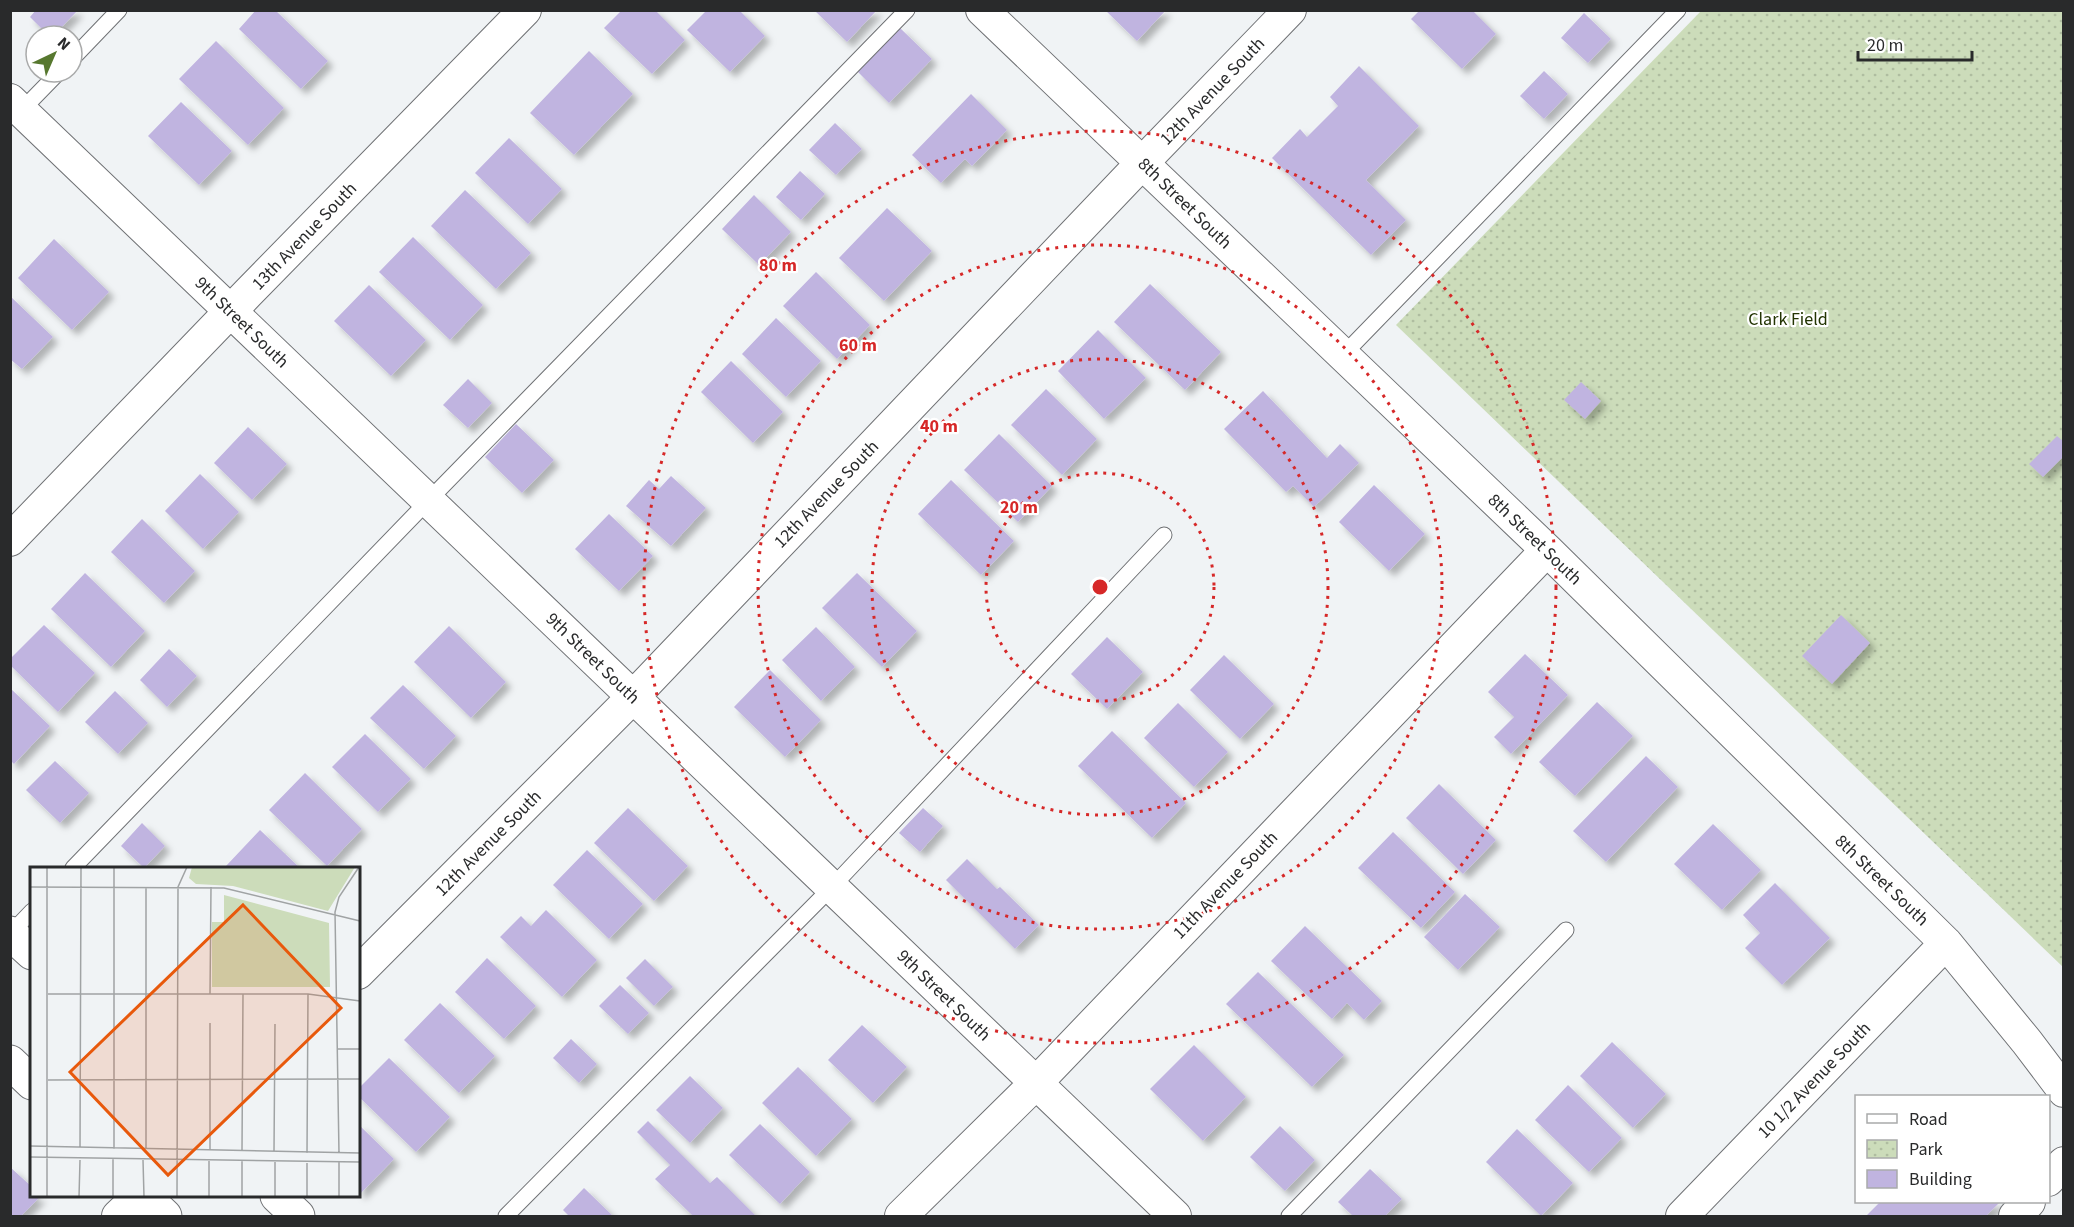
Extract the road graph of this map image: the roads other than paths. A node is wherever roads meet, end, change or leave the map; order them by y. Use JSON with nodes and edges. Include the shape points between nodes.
{"nodes":[{"id":1,"x":119,"y":10,"type":"edge"},
{"id":2,"x":525,"y":10,"type":"edge"},
{"id":3,"x":907,"y":10,"type":"edge"},
{"id":4,"x":982,"y":10,"type":"edge"},
{"id":5,"x":1290,"y":10,"type":"edge"},
{"id":6,"x":1678,"y":10,"type":"edge"},
{"id":7,"x":84,"y":46,"type":"edge"},
{"id":8,"x":45,"y":84,"type":"edge"},
{"id":9,"x":14,"y":111,"type":"edge"},
{"id":10,"x":1143,"y":162,"type":"junction"},
{"id":11,"x":231,"y":311,"type":"junction"},
{"id":12,"x":1343,"y":355,"type":"junction"},
{"id":13,"x":428,"y":501,"type":"junction"},
{"id":14,"x":1164,"y":535,"type":"dead end"},
{"id":15,"x":10,"y":540,"type":"edge"},
{"id":16,"x":1547,"y":550,"type":"junction"},
{"id":17,"x":633,"y":697,"type":"junction"},
{"id":18,"x":74,"y":867,"type":"edge"},
{"id":19,"x":832,"y":887,"type":"junction"},
{"id":20,"x":30,"y":913,"type":"edge"},
{"id":21,"x":1566,"y":930,"type":"dead end"},
{"id":22,"x":11,"y":933,"type":"edge"},
{"id":23,"x":1946,"y":943,"type":"junction"},
{"id":24,"x":30,"y":951,"type":"edge"},
{"id":25,"x":360,"y":972,"type":"edge"},
{"id":26,"x":10,"y":1062,"type":"edge"},
{"id":27,"x":30,"y":1081,"type":"edge"},
{"id":28,"x":1036,"y":1083,"type":"junction"},
{"id":29,"x":2064,"y":1091,"type":"edge"},
{"id":30,"x":2064,"y":1163,"type":"edge"},
{"id":31,"x":2050,"y":1179,"type":"edge"},
{"id":32,"x":138,"y":1197,"type":"edge"},
{"id":33,"x":145,"y":1197,"type":"edge"},
{"id":34,"x":278,"y":1197,"type":"edge"},
{"id":35,"x":2028,"y":1203,"type":"edge"},
{"id":36,"x":118,"y":1216,"type":"edge"},
{"id":37,"x":165,"y":1216,"type":"edge"},
{"id":38,"x":298,"y":1216,"type":"edge"},
{"id":39,"x":507,"y":1216,"type":"edge"},
{"id":40,"x":901,"y":1216,"type":"edge"},
{"id":41,"x":1175,"y":1216,"type":"edge"},
{"id":42,"x":1289,"y":1216,"type":"edge"},
{"id":43,"x":1682,"y":1216,"type":"edge"},
{"id":44,"x":2015,"y":1216,"type":"edge"}],
"edges":[{"from":1,"to":7,"type":"lane"},
{"from":2,"to":11,"type":"street","name":"13th Avenue South"},
{"from":3,"to":13,"type":"lane"},
{"from":4,"to":10,"type":"street","name":"8th Street South"},
{"from":5,"to":10,"type":"street","name":"12th Avenue South"},
{"from":6,"to":12,"type":"lane"},
{"from":8,"to":9,"type":"lane"},
{"from":9,"to":11,"type":"street","name":"9th Street South"},
{"from":10,"to":12,"type":"street","name":"8th Street South"},
{"from":10,"to":17,"type":"street","name":"12th Avenue South"},
{"from":11,"to":13,"type":"street","name":"9th Street South"},
{"from":11,"to":15,"type":"street","name":"13th Avenue South"},
{"from":12,"to":16,"type":"street","name":"8th Street South"},
{"from":13,"to":17,"type":"street","name":"9th Street South"},
{"from":13,"to":18,"type":"lane"},
{"from":14,"to":19,"type":"lane"},
{"from":16,"to":23,"type":"street","name":"8th Street South"},
{"from":16,"to":28,"type":"street","name":"11th Avenue South"},
{"from":17,"to":19,"type":"street","name":"9th Street South"},
{"from":17,"to":25,"type":"street","name":"12th Avenue South"},
{"from":19,"to":28,"type":"street","name":"9th Street South"},
{"from":19,"to":39,"type":"lane"},
{"from":20,"to":22,"type":"lane"},
{"from":21,"to":42,"type":"lane"},
{"from":22,"to":24,"type":"main road"},
{"from":23,"to":29,"type":"street","name":"8th Street South"},
{"from":23,"to":43,"type":"street","name":"10 1/2 Avenue South"},
{"from":26,"to":27,"type":"main road"},
{"from":28,"to":40,"type":"street","name":"11th Avenue South"},
{"from":28,"to":41,"type":"street","name":"9th Street South"},
{"from":30,"to":31,"type":"street"},
{"from":32,"to":36,"type":"street"},
{"from":33,"to":37,"type":"main road"},
{"from":34,"to":38,"type":"main road"},
{"from":35,"to":44,"type":"street"}]}
